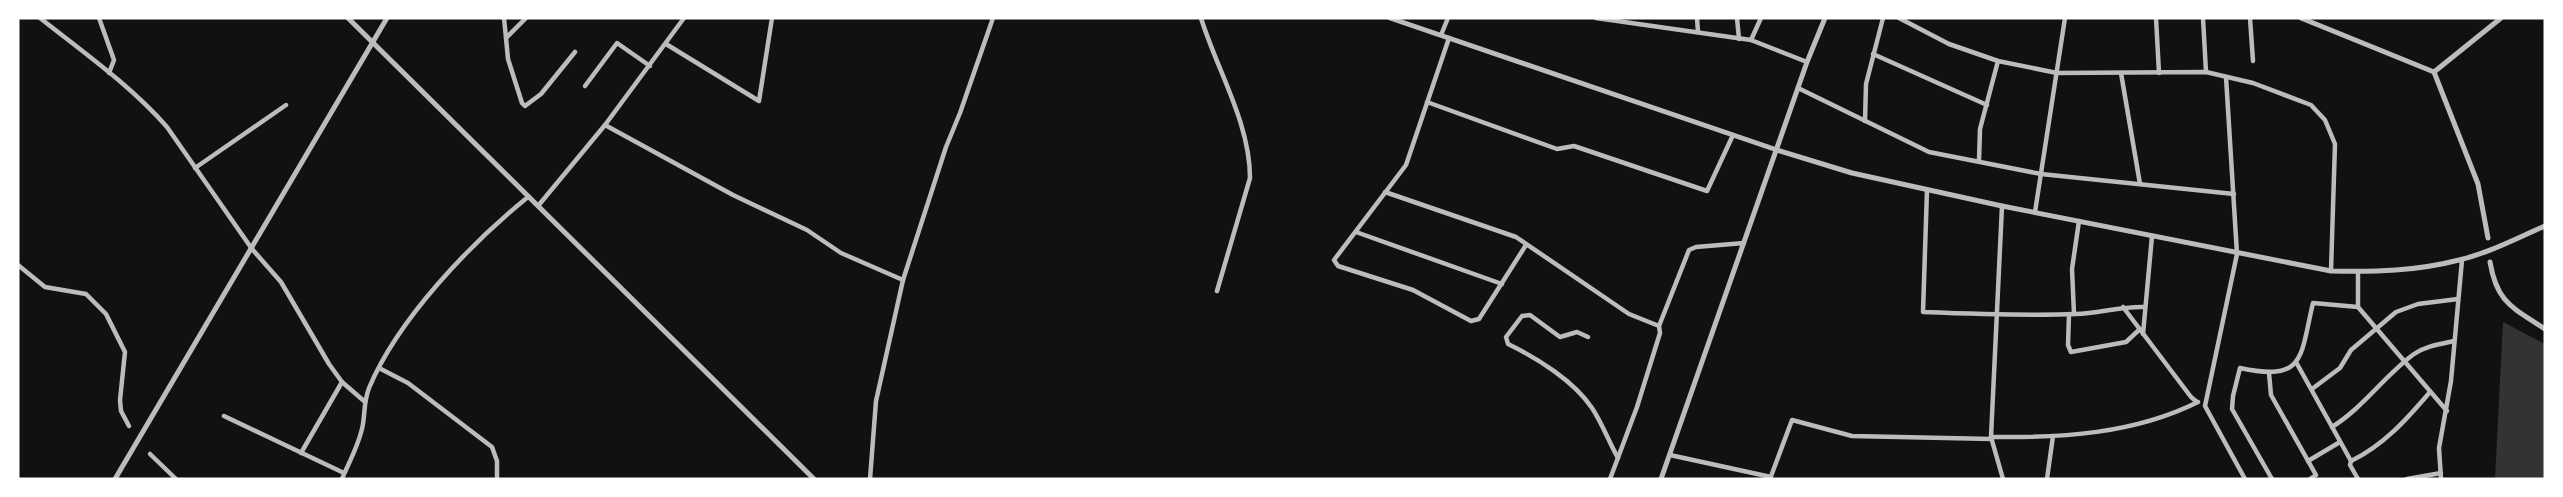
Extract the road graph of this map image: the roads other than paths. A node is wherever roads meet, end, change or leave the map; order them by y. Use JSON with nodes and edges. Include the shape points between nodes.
{"nodes":[{"id":1,"x":40,"y":18,"type":"edge"},
{"id":2,"x":99,"y":18,"type":"edge"},
{"id":3,"x":348,"y":18,"type":"edge"},
{"id":4,"x":387,"y":18,"type":"edge"},
{"id":5,"x":504,"y":18,"type":"edge"},
{"id":6,"x":526,"y":18,"type":"edge"},
{"id":7,"x":684,"y":18,"type":"edge"},
{"id":8,"x":772,"y":18,"type":"edge"},
{"id":9,"x":993,"y":18,"type":"edge"},
{"id":10,"x":1202,"y":18,"type":"edge"},
{"id":11,"x":1390,"y":18,"type":"edge"},
{"id":12,"x":1448,"y":18,"type":"edge"},
{"id":13,"x":1596,"y":18,"type":"edge"},
{"id":14,"x":1697,"y":18,"type":"edge"},
{"id":15,"x":1737,"y":18,"type":"edge"},
{"id":16,"x":1761,"y":18,"type":"edge"},
{"id":17,"x":1826,"y":18,"type":"edge"},
{"id":18,"x":1883,"y":18,"type":"edge"},
{"id":19,"x":1899,"y":18,"type":"edge"},
{"id":20,"x":2066,"y":18,"type":"edge"},
{"id":21,"x":2156,"y":18,"type":"edge"},
{"id":22,"x":2203,"y":18,"type":"edge"},
{"id":23,"x":2250,"y":18,"type":"edge"},
{"id":24,"x":2301,"y":18,"type":"edge"},
{"id":25,"x":2501,"y":18,"type":"edge"},
{"id":26,"x":1698,"y":32,"type":"junction"},
{"id":27,"x":1441,"y":36,"type":"junction"},
{"id":28,"x":506,"y":38,"type":"junction"},
{"id":29,"x":1449,"y":38,"type":"junction"},
{"id":30,"x":1739,"y":39,"type":"junction"},
{"id":31,"x":1751,"y":40,"type":"junction"},
{"id":32,"x":373,"y":43,"type":"junction"},
{"id":33,"x":666,"y":44,"type":"junction"},
{"id":34,"x":575,"y":52,"type":"dead end"},
{"id":35,"x":1874,"y":54,"type":"junction"},
{"id":36,"x":1998,"y":61,"type":"junction"},
{"id":37,"x":1807,"y":62,"type":"junction"},
{"id":38,"x":2253,"y":62,"type":"dead end"},
{"id":39,"x":650,"y":66,"type":"junction"},
{"id":40,"x":2206,"y":72,"type":"junction"},
{"id":41,"x":2434,"y":72,"type":"junction"},
{"id":42,"x":109,"y":73,"type":"junction"},
{"id":43,"x":2057,"y":73,"type":"junction"},
{"id":44,"x":2121,"y":73,"type":"junction"},
{"id":45,"x":2159,"y":73,"type":"junction"},
{"id":46,"x":2226,"y":77,"type":"junction"},
{"id":47,"x":585,"y":86,"type":"dead end"},
{"id":48,"x":1798,"y":88,"type":"junction"},
{"id":49,"x":1427,"y":102,"type":"junction"},
{"id":50,"x":286,"y":105,"type":"dead end"},
{"id":51,"x":1987,"y":105,"type":"junction"},
{"id":52,"x":1866,"y":121,"type":"junction"},
{"id":53,"x":605,"y":126,"type":"junction"},
{"id":54,"x":1733,"y":135,"type":"junction"},
{"id":55,"x":1777,"y":150,"type":"junction"},
{"id":56,"x":1978,"y":161,"type":"junction"},
{"id":57,"x":195,"y":168,"type":"junction"},
{"id":58,"x":2041,"y":174,"type":"junction"},
{"id":59,"x":2140,"y":184,"type":"junction"},
{"id":60,"x":1927,"y":190,"type":"junction"},
{"id":61,"x":1385,"y":192,"type":"junction"},
{"id":62,"x":2234,"y":194,"type":"junction"},
{"id":63,"x":528,"y":197,"type":"junction"},
{"id":64,"x":538,"y":206,"type":"junction"},
{"id":65,"x":2002,"y":206,"type":"junction"},
{"id":66,"x":2035,"y":212,"type":"junction"},
{"id":67,"x":2079,"y":221,"type":"junction"},
{"id":68,"x":2545,"y":226,"type":"edge"},
{"id":69,"x":1356,"y":232,"type":"junction"},
{"id":70,"x":2152,"y":236,"type":"junction"},
{"id":71,"x":2488,"y":238,"type":"dead end"},
{"id":72,"x":1744,"y":243,"type":"junction"},
{"id":73,"x":1526,"y":245,"type":"junction"},
{"id":74,"x":252,"y":249,"type":"junction"},
{"id":75,"x":2238,"y":254,"type":"junction"},
{"id":76,"x":2462,"y":260,"type":"junction"},
{"id":77,"x":2490,"y":262,"type":"dead end"},
{"id":78,"x":18,"y":265,"type":"edge"},
{"id":79,"x":2331,"y":271,"type":"junction"},
{"id":80,"x":2358,"y":272,"type":"junction"},
{"id":81,"x":903,"y":280,"type":"junction"},
{"id":82,"x":1502,"y":284,"type":"junction"},
{"id":83,"x":1217,"y":291,"type":"dead end"},
{"id":84,"x":2458,"y":299,"type":"junction"},
{"id":85,"x":2123,"y":307,"type":"junction"},
{"id":86,"x":2358,"y":307,"type":"junction"},
{"id":87,"x":2145,"y":308,"type":"junction"},
{"id":88,"x":2071,"y":314,"type":"junction"},
{"id":89,"x":1998,"y":315,"type":"junction"},
{"id":90,"x":1659,"y":326,"type":"junction"},
{"id":91,"x":2376,"y":328,"type":"junction"},
{"id":92,"x":2545,"y":329,"type":"edge"},
{"id":93,"x":2141,"y":332,"type":"junction"},
{"id":94,"x":1588,"y":337,"type":"dead end"},
{"id":95,"x":2454,"y":341,"type":"junction"},
{"id":96,"x":2296,"y":362,"type":"junction"},
{"id":97,"x":2405,"y":362,"type":"junction"},
{"id":98,"x":379,"y":368,"type":"junction"},
{"id":99,"x":2269,"y":374,"type":"junction"},
{"id":100,"x":342,"y":382,"type":"junction"},
{"id":101,"x":2312,"y":389,"type":"junction"},
{"id":102,"x":2430,"y":392,"type":"junction"},
{"id":103,"x":364,"y":401,"type":"junction"},
{"id":104,"x":2198,"y":402,"type":"junction"},
{"id":105,"x":2205,"y":406,"type":"junction"},
{"id":106,"x":2447,"y":411,"type":"junction"},
{"id":107,"x":224,"y":416,"type":"dead end"},
{"id":108,"x":129,"y":426,"type":"dead end"},
{"id":109,"x":2332,"y":427,"type":"junction"},
{"id":110,"x":2053,"y":436,"type":"junction"},
{"id":111,"x":1991,"y":438,"type":"junction"},
{"id":112,"x":2340,"y":442,"type":"junction"},
{"id":113,"x":301,"y":453,"type":"junction"},
{"id":114,"x":150,"y":454,"type":"dead end"},
{"id":115,"x":1670,"y":455,"type":"junction"},
{"id":116,"x":1618,"y":458,"type":"junction"},
{"id":117,"x":2308,"y":461,"type":"junction"},
{"id":118,"x":2351,"y":461,"type":"junction"},
{"id":119,"x":344,"y":473,"type":"junction"},
{"id":120,"x":2441,"y":476,"type":"edge"},
{"id":121,"x":1771,"y":478,"type":"edge"},
{"id":122,"x":115,"y":479,"type":"edge"},
{"id":123,"x":176,"y":479,"type":"edge"},
{"id":124,"x":342,"y":479,"type":"edge"},
{"id":125,"x":497,"y":479,"type":"edge"},
{"id":126,"x":814,"y":479,"type":"edge"},
{"id":127,"x":870,"y":479,"type":"edge"},
{"id":128,"x":1610,"y":479,"type":"edge"},
{"id":129,"x":1661,"y":479,"type":"edge"},
{"id":130,"x":2003,"y":479,"type":"edge"},
{"id":131,"x":2047,"y":479,"type":"edge"},
{"id":132,"x":2245,"y":479,"type":"edge"},
{"id":133,"x":2272,"y":479,"type":"edge"},
{"id":134,"x":2310,"y":479,"type":"edge"},
{"id":135,"x":2358,"y":479,"type":"edge"},
{"id":136,"x":2407,"y":479,"type":"edge"}],
"edges":[{"from":1,"to":42,"type":"street"},
{"from":2,"to":42,"type":"street","via":[[114,60]]},
{"from":3,"to":32,"type":"street"},
{"from":4,"to":32,"type":"street"},
{"from":5,"to":28,"type":"street"},
{"from":6,"to":28,"type":"street"},
{"from":7,"to":33,"type":"street"},
{"from":8,"to":33,"type":"street","via":[[759,101]]},
{"from":9,"to":81,"type":"street"},
{"from":10,"to":83,"type":"street","via":[[1250,159],[1250,178]]},
{"from":11,"to":27,"type":"street"},
{"from":12,"to":27,"type":"street"},
{"from":13,"to":26,"type":"street"},
{"from":14,"to":26,"type":"street"},
{"from":15,"to":30,"type":"street"},
{"from":16,"to":31,"type":"street"},
{"from":17,"to":37,"type":"street"},
{"from":18,"to":35,"type":"street"},
{"from":19,"to":36,"type":"street","via":[[1949,44]]},
{"from":20,"to":43,"type":"street"},
{"from":21,"to":45,"type":"street"},
{"from":22,"to":40,"type":"street"},
{"from":23,"to":38,"type":"street"},
{"from":24,"to":41,"type":"street"},
{"from":25,"to":41,"type":"street"},
{"from":26,"to":30,"type":"street"},
{"from":27,"to":29,"type":"street"},
{"from":28,"to":34,"type":"street","via":[[508,59],[525,106],[541,94]]},
{"from":29,"to":49,"type":"street"},
{"from":29,"to":54,"type":"street"},
{"from":30,"to":31,"type":"street"},
{"from":31,"to":37,"type":"street"},
{"from":32,"to":63,"type":"street"},
{"from":32,"to":74,"type":"street"},
{"from":33,"to":39,"type":"street"},
{"from":35,"to":51,"type":"street"},
{"from":35,"to":52,"type":"street","via":[[1866,84]]},
{"from":36,"to":43,"type":"street"},
{"from":36,"to":51,"type":"street"},
{"from":37,"to":48,"type":"street"},
{"from":39,"to":47,"type":"street","via":[[617,43]]},
{"from":39,"to":53,"type":"street"},
{"from":40,"to":45,"type":"street"},
{"from":40,"to":46,"type":"street"},
{"from":41,"to":71,"type":"street","via":[[2478,184]]},
{"from":42,"to":57,"type":"street","via":[[153,111]]},
{"from":43,"to":44,"type":"street"},
{"from":43,"to":58,"type":"street"},
{"from":44,"to":45,"type":"street"},
{"from":44,"to":59,"type":"street"},
{"from":46,"to":62,"type":"street"},
{"from":46,"to":79,"type":"street","via":[[2295,97],[2311,105],[2325,120],[2335,144]]},
{"from":48,"to":52,"type":"street"},
{"from":48,"to":55,"type":"street"},
{"from":49,"to":54,"type":"street","via":[[1557,149],[1574,146],[1707,191]]},
{"from":49,"to":61,"type":"street","via":[[1406,165]]},
{"from":50,"to":57,"type":"street"},
{"from":51,"to":56,"type":"street","via":[[1980,129]]},
{"from":52,"to":56,"type":"street","via":[[1929,152]]},
{"from":53,"to":64,"type":"street"},
{"from":53,"to":81,"type":"street","via":[[807,230],[841,253]]},
{"from":54,"to":55,"type":"street"},
{"from":55,"to":60,"type":"street"},
{"from":55,"to":72,"type":"street"},
{"from":56,"to":58,"type":"street"},
{"from":57,"to":74,"type":"street"},
{"from":58,"to":59,"type":"street"},
{"from":58,"to":66,"type":"street"},
{"from":59,"to":62,"type":"street"},
{"from":60,"to":65,"type":"street"},
{"from":60,"to":89,"type":"street","via":[[1923,312]]},
{"from":61,"to":69,"type":"street"},
{"from":61,"to":73,"type":"street","via":[[1516,237]]},
{"from":62,"to":75,"type":"street"},
{"from":63,"to":64,"type":"street"},
{"from":63,"to":98,"type":"street","via":[[457,264],[391,345]]},
{"from":64,"to":126,"type":"street"},
{"from":65,"to":66,"type":"street"},
{"from":65,"to":89,"type":"street"},
{"from":66,"to":67,"type":"street"},
{"from":67,"to":70,"type":"street"},
{"from":67,"to":88,"type":"street"},
{"from":68,"to":76,"type":"street"},
{"from":69,"to":82,"type":"street"},
{"from":69,"to":82,"type":"street","via":[[1335,260],[1338,266],[1413,290],[1471,321],[1479,319]]},
{"from":70,"to":75,"type":"street"},
{"from":70,"to":87,"type":"street"},
{"from":72,"to":90,"type":"street","via":[[1689,250]]},
{"from":72,"to":115,"type":"street"},
{"from":73,"to":82,"type":"street"},
{"from":73,"to":90,"type":"street","via":[[1629,314]]},
{"from":74,"to":100,"type":"street","via":[[281,282]]},
{"from":74,"to":122,"type":"street"},
{"from":75,"to":79,"type":"street"},
{"from":75,"to":105,"type":"street"},
{"from":76,"to":80,"type":"street","via":[[2405,270]]},
{"from":76,"to":84,"type":"street"},
{"from":77,"to":92,"type":"street","via":[[2502,298]]},
{"from":78,"to":108,"type":"street","via":[[45,287],[86,294],[106,314],[125,352],[120,400]]},
{"from":79,"to":80,"type":"street"},
{"from":80,"to":86,"type":"street"},
{"from":81,"to":127,"type":"street","via":[[876,401]]},
{"from":84,"to":91,"type":"street","via":[[2404,308]]},
{"from":84,"to":95,"type":"street"},
{"from":85,"to":87,"type":"street"},
{"from":85,"to":88,"type":"street"},
{"from":85,"to":93,"type":"street"},
{"from":86,"to":91,"type":"street"},
{"from":86,"to":96,"type":"street","via":[[2313,303]]},
{"from":87,"to":93,"type":"street"},
{"from":88,"to":89,"type":"street"},
{"from":88,"to":93,"type":"street","via":[[2071,352],[2126,342]]},
{"from":89,"to":111,"type":"street"},
{"from":90,"to":116,"type":"street","via":[[1660,333]]},
{"from":91,"to":97,"type":"street"},
{"from":91,"to":101,"type":"street","via":[[2351,350],[2340,368]]},
{"from":93,"to":104,"type":"street"},
{"from":94,"to":116,"type":"street","via":[[1577,332],[1560,337],[1530,315],[1522,316],[1506,337],[1508,344],[1536,357],[1592,407]]},
{"from":95,"to":97,"type":"street","via":[[2428,347]]},
{"from":95,"to":106,"type":"street"},
{"from":96,"to":99,"type":"street"},
{"from":96,"to":101,"type":"street"},
{"from":97,"to":102,"type":"street"},
{"from":97,"to":109,"type":"street","via":[[2351,415]]},
{"from":98,"to":103,"type":"street"},
{"from":98,"to":125,"type":"street","via":[[408,383],[492,447]]},
{"from":99,"to":117,"type":"street","via":[[2271,395]]},
{"from":99,"to":133,"type":"street","via":[[2240,368],[2232,410]]},
{"from":100,"to":103,"type":"street"},
{"from":100,"to":113,"type":"street"},
{"from":101,"to":109,"type":"street"},
{"from":102,"to":106,"type":"street"},
{"from":102,"to":118,"type":"street","via":[[2380,445]]},
{"from":103,"to":119,"type":"street","via":[[363,424]]},
{"from":104,"to":105,"type":"street"},
{"from":104,"to":110,"type":"street","via":[[2178,412],[2113,430]]},
{"from":105,"to":132,"type":"street"},
{"from":106,"to":120,"type":"street","via":[[2439,448]]},
{"from":107,"to":113,"type":"street"},
{"from":109,"to":112,"type":"street"},
{"from":110,"to":111,"type":"street"},
{"from":110,"to":131,"type":"street"},
{"from":111,"to":121,"type":"street","via":[[1852,436],[1792,420]]},
{"from":111,"to":130,"type":"street"},
{"from":112,"to":117,"type":"street"},
{"from":112,"to":118,"type":"street"},
{"from":113,"to":119,"type":"street"},
{"from":114,"to":123,"type":"street"},
{"from":115,"to":121,"type":"street"},
{"from":115,"to":129,"type":"street"},
{"from":116,"to":128,"type":"street"},
{"from":117,"to":134,"type":"street","via":[[2316,475]]},
{"from":118,"to":135,"type":"street"},
{"from":119,"to":124,"type":"street"},
{"from":120,"to":136,"type":"street"}]}
